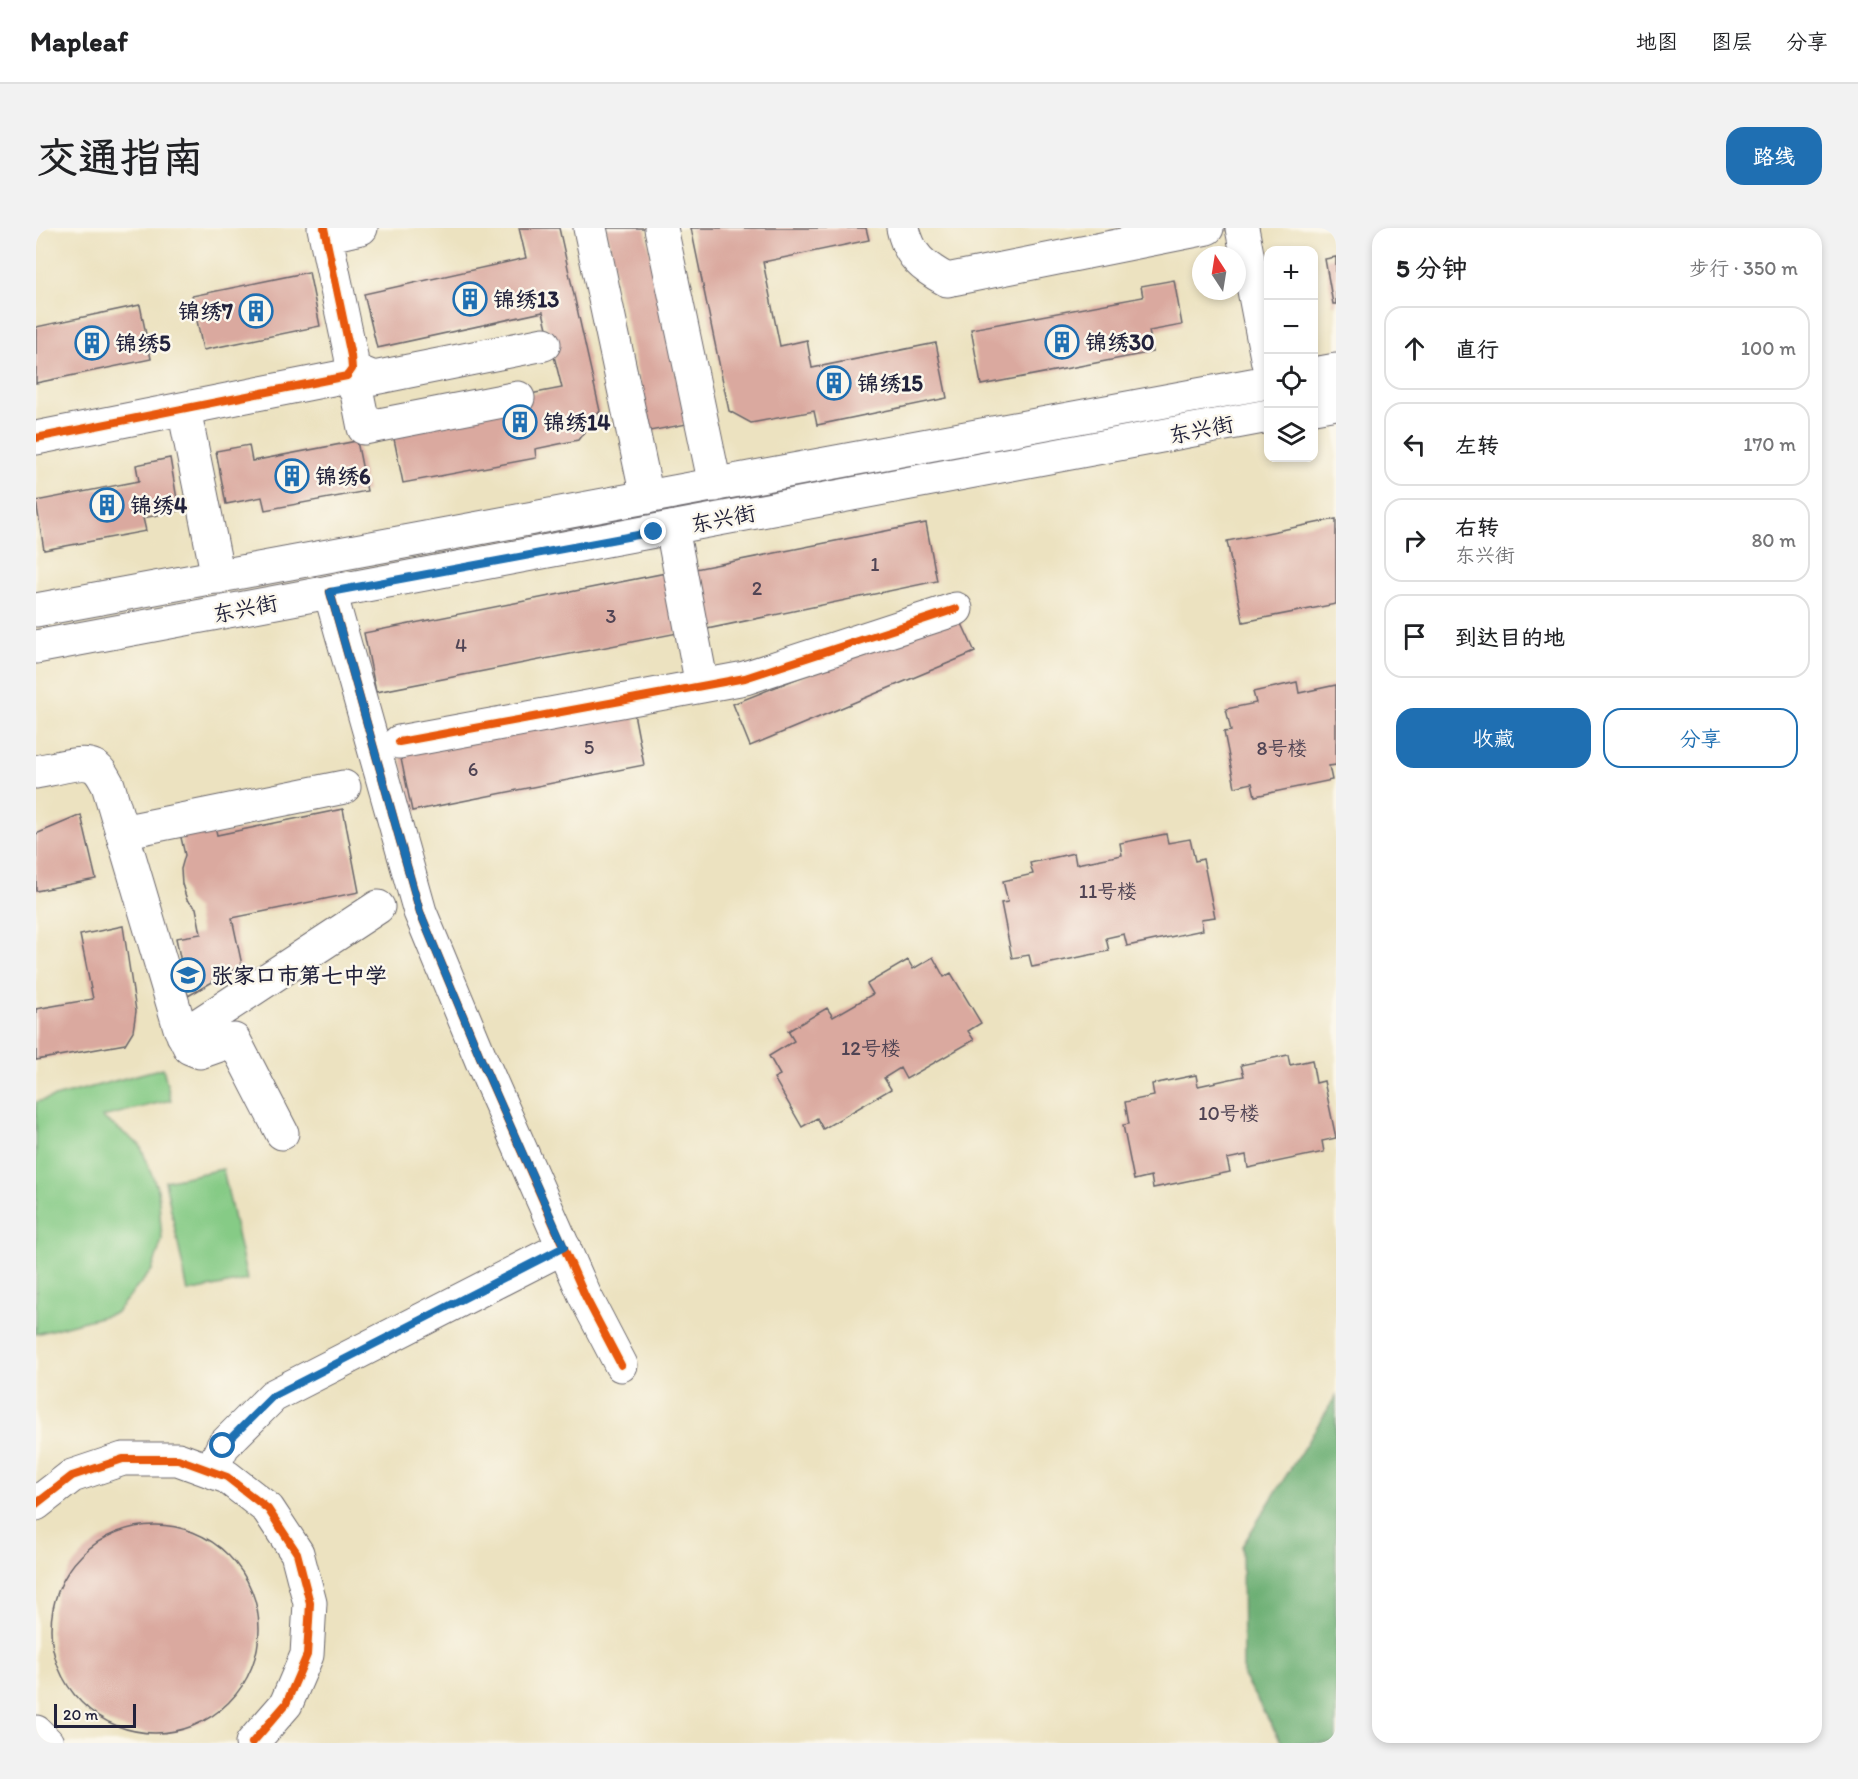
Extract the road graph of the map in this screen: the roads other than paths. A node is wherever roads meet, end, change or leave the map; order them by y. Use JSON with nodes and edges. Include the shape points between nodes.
{"nodes":[{"id":1,"x":361,"y":228,"type":"edge"},
{"id":2,"x":590,"y":228,"type":"edge"},
{"id":3,"x":661,"y":228,"type":"edge"},
{"id":4,"x":903,"y":228,"type":"edge"},
{"id":5,"x":1207,"y":228,"type":"edge"},
{"id":6,"x":1242,"y":228,"type":"edge"},
{"id":7,"x":325,"y":232,"type":"edge"},
{"id":8,"x":544,"y":344,"type":"dead end"},
{"id":9,"x":1267,"y":354,"type":"edge"},
{"id":10,"x":1336,"y":370,"type":"edge"},
{"id":11,"x":349,"y":372,"type":"junction"},
{"id":12,"x":1318,"y":373,"type":"edge"},
{"id":13,"x":1264,"y":383,"type":"edge"},
{"id":14,"x":518,"y":398,"type":"dead end"},
{"id":15,"x":1336,"y":403,"type":"edge"},
{"id":16,"x":1318,"y":406,"type":"edge"},
{"id":17,"x":184,"y":409,"type":"junction"},
{"id":18,"x":1264,"y":417,"type":"edge"},
{"id":19,"x":37,"y":439,"type":"edge"},
{"id":20,"x":715,"y":485,"type":"junction"},
{"id":21,"x":647,"y":497,"type":"junction"},
{"id":22,"x":722,"y":519,"type":"junction"},
{"id":23,"x":663,"y":530,"type":"junction"},
{"id":24,"x":218,"y":577,"type":"junction"},
{"id":25,"x":330,"y":592,"type":"junction"},
{"id":26,"x":956,"y":609,"type":"dead end"},
{"id":27,"x":36,"y":610,"type":"edge"},
{"id":28,"x":226,"y":612,"type":"junction"},
{"id":29,"x":36,"y":647,"type":"edge"},
{"id":30,"x":702,"y":686,"type":"junction"},
{"id":31,"x":399,"y":742,"type":"dead end"},
{"id":32,"x":36,"y":772,"type":"edge"},
{"id":33,"x":344,"y":787,"type":"dead end"},
{"id":34,"x":122,"y":832,"type":"junction"},
{"id":35,"x":378,"y":907,"type":"dead end"},
{"id":36,"x":183,"y":1035,"type":"junction"},
{"id":37,"x":282,"y":1133,"type":"dead end"},
{"id":38,"x":564,"y":1247,"type":"junction"},
{"id":39,"x":621,"y":1365,"type":"dead end"},
{"id":40,"x":211,"y":1471,"type":"junction"},
{"id":41,"x":36,"y":1504,"type":"edge"},
{"id":42,"x":36,"y":1732,"type":"edge"},
{"id":43,"x":47,"y":1743,"type":"edge"},
{"id":44,"x":252,"y":1743,"type":"edge"}],
"edges":[{"from":1,"to":7,"type":"street"},
{"from":2,"to":21,"type":"street"},
{"from":3,"to":20,"type":"street"},
{"from":4,"to":5,"type":"street","via":[[914,257],[947,280]]},
{"from":6,"to":9,"type":"street"},
{"from":7,"to":11,"type":"street","via":[[351,356]]},
{"from":8,"to":11,"type":"street","via":[[374,378]]},
{"from":10,"to":12,"type":"street"},
{"from":11,"to":14,"type":"street","via":[[364,428]]},
{"from":11,"to":17,"type":"street"},
{"from":13,"to":20,"type":"street","name":"东兴街"},
{"from":15,"to":16,"type":"street"},
{"from":17,"to":19,"type":"street"},
{"from":17,"to":24,"type":"street"},
{"from":18,"to":22,"type":"street","name":"东兴街"},
{"from":20,"to":21,"type":"street","name":"东兴街"},
{"from":20,"to":22,"type":"street"},
{"from":21,"to":23,"type":"street"},
{"from":21,"to":24,"type":"street","name":"东兴街"},
{"from":22,"to":23,"type":"street","name":"东兴街"},
{"from":23,"to":25,"type":"street","name":"东兴街"},
{"from":23,"to":30,"type":"street"},
{"from":24,"to":27,"type":"street","name":"东兴街"},
{"from":24,"to":28,"type":"street"},
{"from":25,"to":28,"type":"street","name":"东兴街"},
{"from":25,"to":38,"type":"street","via":[[420,912]]},
{"from":26,"to":30,"type":"street","via":[[745,678]]},
{"from":28,"to":29,"type":"street","name":"东兴街"},
{"from":30,"to":31,"type":"street"},
{"from":32,"to":34,"type":"street","via":[[84,763],[94,766],[108,785]]},
{"from":33,"to":34,"type":"street"},
{"from":34,"to":36,"type":"street"},
{"from":35,"to":36,"type":"street"},
{"from":36,"to":37,"type":"street","via":[[190,1048],[200,1052],[234,1040]]},
{"from":38,"to":39,"type":"street"},
{"from":38,"to":40,"type":"street","via":[[273,1396],[223,1446]]},
{"from":40,"to":41,"type":"street","via":[[178,1460],[123,1459],[72,1476]]},
{"from":40,"to":44,"type":"street","via":[[227,1477],[268,1509],[297,1553],[310,1603],[303,1665],[286,1704]]},
{"from":42,"to":43,"type":"street"}]}
